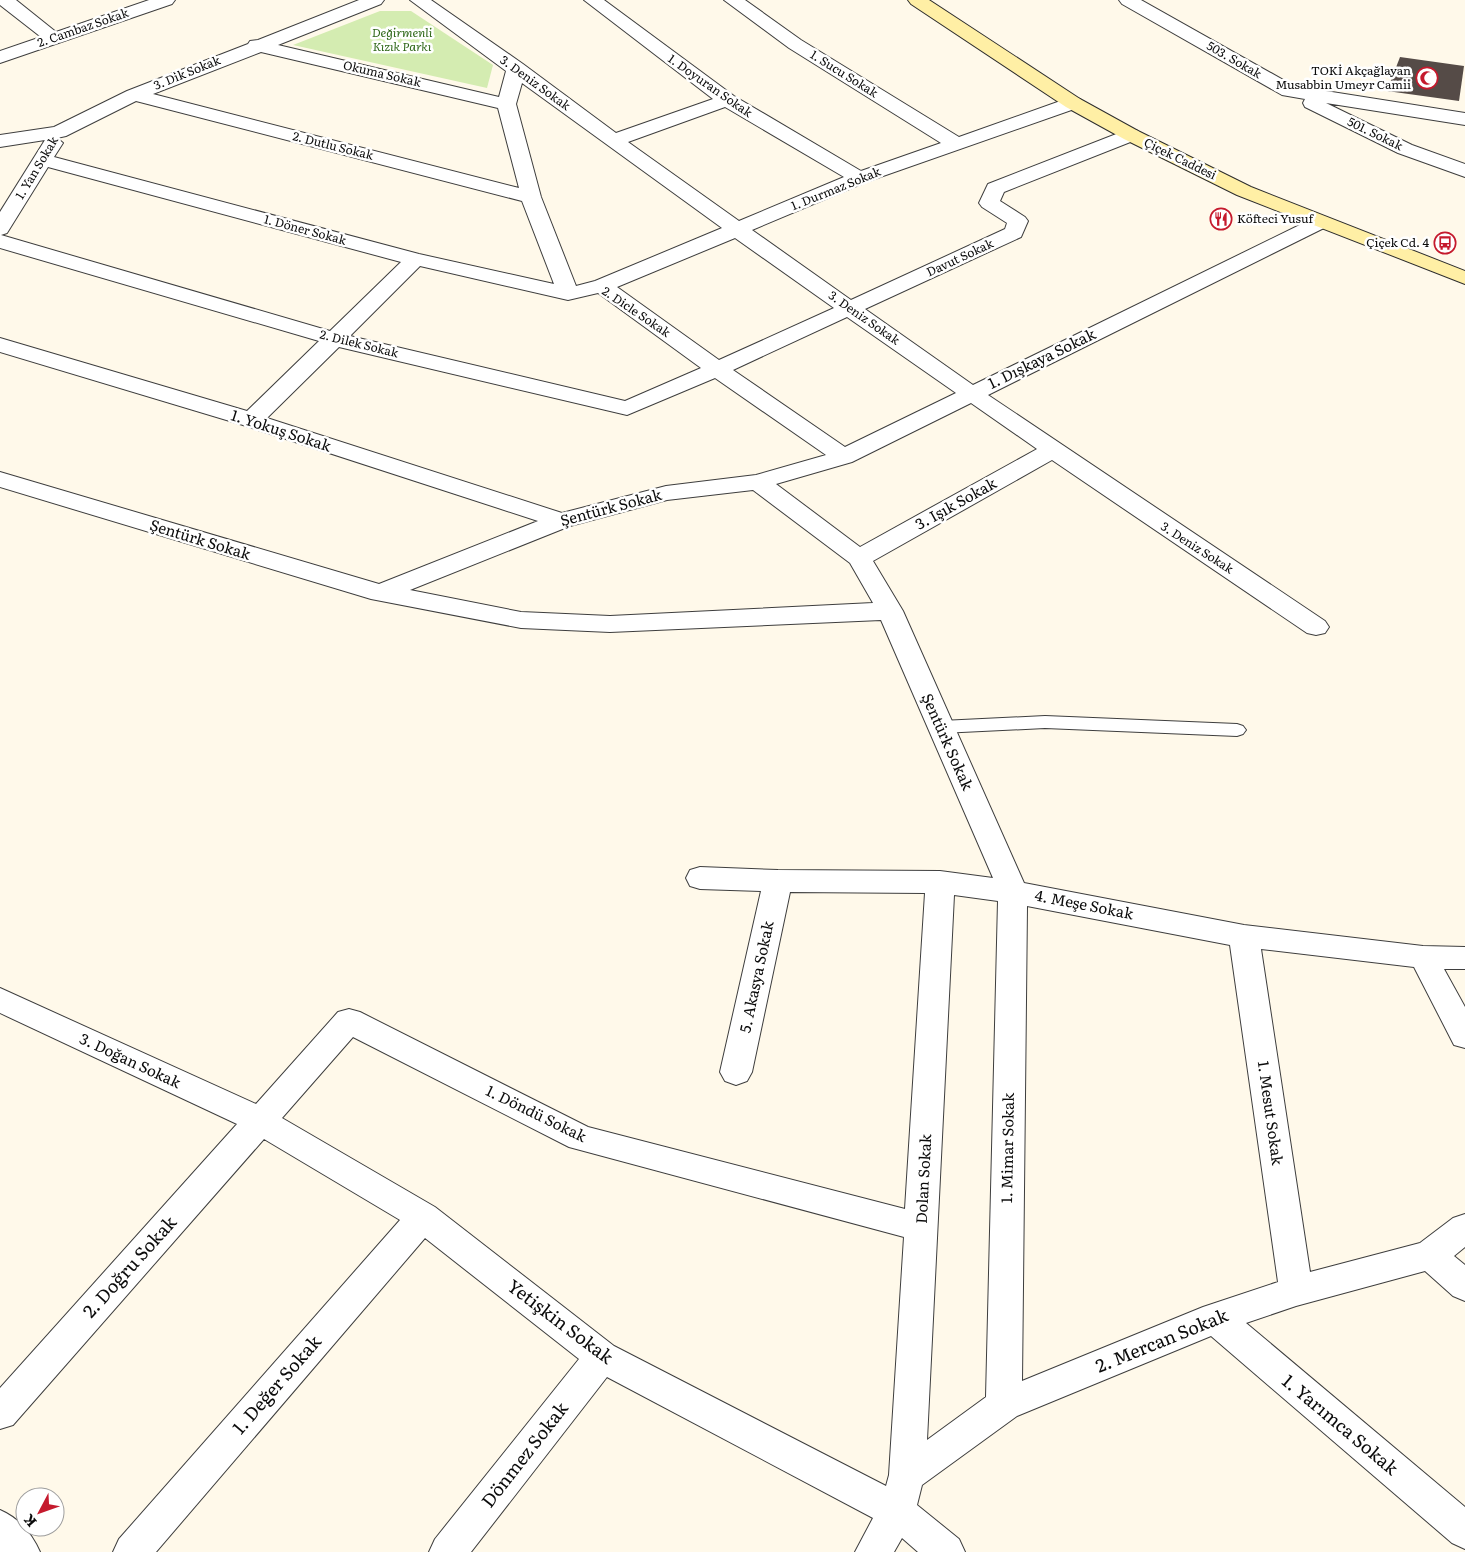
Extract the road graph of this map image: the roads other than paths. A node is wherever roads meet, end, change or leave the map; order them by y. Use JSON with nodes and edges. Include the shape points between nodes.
{"nodes":[{"id":1,"x":5,"y":0,"type":"edge"},
{"id":2,"x":166,"y":0,"type":"edge"},
{"id":3,"x":375,"y":0,"type":"edge"},
{"id":4,"x":419,"y":0,"type":"edge"},
{"id":5,"x":594,"y":0,"type":"edge"},
{"id":6,"x":733,"y":0,"type":"edge"},
{"id":7,"x":916,"y":0,"type":"edge"},
{"id":8,"x":1128,"y":0,"type":"edge"},
{"id":9,"x":53,"y":38,"type":"junction"},
{"id":10,"x":256,"y":45,"type":"junction"},
{"id":11,"x":0,"y":56,"type":"edge"},
{"id":12,"x":516,"y":68,"type":"junction"},
{"id":13,"x":1288,"y":91,"type":"junction"},
{"id":14,"x":134,"y":95,"type":"junction"},
{"id":15,"x":727,"y":100,"type":"junction"},
{"id":16,"x":1073,"y":103,"type":"junction"},
{"id":17,"x":507,"y":104,"type":"junction"},
{"id":18,"x":1465,"y":119,"type":"edge"},
{"id":19,"x":59,"y":132,"type":"junction"},
{"id":20,"x":1131,"y":135,"type":"junction"},
{"id":21,"x":613,"y":141,"type":"junction"},
{"id":22,"x":0,"y":142,"type":"edge"},
{"id":23,"x":957,"y":144,"type":"junction"},
{"id":24,"x":44,"y":160,"type":"junction"},
{"id":25,"x":1465,"y":171,"type":"edge"},
{"id":26,"x":859,"y":178,"type":"junction"},
{"id":27,"x":531,"y":197,"type":"junction"},
{"id":28,"x":1321,"y":222,"type":"junction"},
{"id":29,"x":738,"y":229,"type":"junction"},
{"id":30,"x":0,"y":230,"type":"edge"},
{"id":31,"x":0,"y":241,"type":"edge"},
{"id":32,"x":416,"y":260,"type":"junction"},
{"id":33,"x":1465,"y":278,"type":"edge"},
{"id":34,"x":602,"y":286,"type":"junction"},
{"id":35,"x":568,"y":294,"type":"junction"},
{"id":36,"x":850,"y":308,"type":"junction"},
{"id":37,"x":335,"y":339,"type":"junction"},
{"id":38,"x":0,"y":346,"type":"edge"},
{"id":39,"x":717,"y":370,"type":"junction"},
{"id":40,"x":971,"y":394,"type":"junction"},
{"id":41,"x":251,"y":420,"type":"junction"},
{"id":42,"x":1053,"y":450,"type":"junction"},
{"id":43,"x":844,"y":457,"type":"junction"},
{"id":44,"x":0,"y":479,"type":"edge"},
{"id":45,"x":758,"y":482,"type":"junction"},
{"id":46,"x":560,"y":522,"type":"junction"},
{"id":47,"x":859,"y":558,"type":"junction"},
{"id":48,"x":380,"y":593,"type":"junction"},
{"id":49,"x":890,"y":611,"type":"junction"},
{"id":50,"x":1316,"y":627,"type":"dead end"},
{"id":51,"x":941,"y":727,"type":"junction"},
{"id":52,"x":1237,"y":730,"type":"dead end"},
{"id":53,"x":700,"y":878,"type":"dead end"},
{"id":54,"x":778,"y":881,"type":"junction"},
{"id":55,"x":940,"y":882,"type":"junction"},
{"id":56,"x":1012,"y":892,"type":"junction"},
{"id":57,"x":1244,"y":936,"type":"junction"},
{"id":58,"x":1423,"y":957,"type":"junction"},
{"id":59,"x":1465,"y":958,"type":"edge"},
{"id":60,"x":0,"y":1000,"type":"edge"},
{"id":61,"x":1465,"y":1036,"type":"edge"},
{"id":62,"x":736,"y":1072,"type":"dead end"},
{"id":63,"x":261,"y":1121,"type":"junction"},
{"id":64,"x":423,"y":1217,"type":"junction"},
{"id":65,"x":922,"y":1228,"type":"junction"},
{"id":66,"x":1465,"y":1228,"type":"edge"},
{"id":67,"x":1430,"y":1255,"type":"junction"},
{"id":68,"x":1465,"y":1286,"type":"edge"},
{"id":69,"x":1296,"y":1291,"type":"junction"},
{"id":70,"x":1215,"y":1318,"type":"junction"},
{"id":71,"x":602,"y":1357,"type":"junction"},
{"id":72,"x":1004,"y":1405,"type":"junction"},
{"id":73,"x":0,"y":1414,"type":"edge"},
{"id":74,"x":907,"y":1475,"type":"junction"},
{"id":75,"x":897,"y":1511,"type":"junction"},
{"id":76,"x":0,"y":1528,"type":"edge"},
{"id":77,"x":1465,"y":1531,"type":"edge"},
{"id":78,"x":21,"y":1552,"type":"edge"},
{"id":79,"x":132,"y":1552,"type":"edge"},
{"id":80,"x":448,"y":1552,"type":"edge"},
{"id":81,"x":874,"y":1552,"type":"edge"},
{"id":82,"x":946,"y":1552,"type":"edge"}],
"edges":[{"from":1,"to":9,"type":"street"},
{"from":2,"to":9,"type":"street","name":"2. Cambaz Sokak"},
{"from":3,"to":10,"type":"street","name":"3. Dik Sokak"},
{"from":4,"to":12,"type":"street","name":"3. Deniz Sokak"},
{"from":5,"to":15,"type":"street","name":"1. Doyuran Sokak"},
{"from":6,"to":23,"type":"street","name":"1. Sucu Sokak","via":[[795,44]]},
{"from":7,"to":16,"type":"main road","name":"Çiçek Caddesi"},
{"from":8,"to":13,"type":"street","name":"503. Sokak"},
{"from":9,"to":11,"type":"street","name":"2. Cambaz Sokak"},
{"from":10,"to":14,"type":"street","name":"3. Dik Sokak"},
{"from":10,"to":17,"type":"street","name":"Okuma Sokak"},
{"from":12,"to":17,"type":"street"},
{"from":12,"to":21,"type":"street","name":"3. Deniz Sokak"},
{"from":13,"to":18,"type":"street","name":"503. Sokak"},
{"from":13,"to":25,"type":"street","name":"501. Sokak","via":[[1405,149]]},
{"from":14,"to":19,"type":"street","name":"3. Dik Sokak"},
{"from":14,"to":27,"type":"street","name":"2. Dutlu Sokak"},
{"from":15,"to":21,"type":"street"},
{"from":15,"to":26,"type":"street","name":"1. Doyuran Sokak"},
{"from":16,"to":20,"type":"main road","name":"Çiçek Caddesi"},
{"from":16,"to":23,"type":"street","name":"1. Durmaz Sokak"},
{"from":17,"to":27,"type":"street"},
{"from":19,"to":22,"type":"street","name":"3. Dik Sokak"},
{"from":19,"to":24,"type":"street","name":"1. Yan Sokak"},
{"from":20,"to":28,"type":"main road","name":"Çiçek Caddesi","via":[[1244,191]]},
{"from":20,"to":36,"type":"street","name":"Davut Sokak","via":[[995,188],[989,203],[1018,222],[1014,233]]},
{"from":21,"to":29,"type":"street","name":"3. Deniz Sokak"},
{"from":23,"to":26,"type":"street","name":"1. Durmaz Sokak"},
{"from":24,"to":30,"type":"street","name":"1. Yan Sokak"},
{"from":24,"to":32,"type":"street","name":"1. Döner Sokak"},
{"from":26,"to":29,"type":"street","name":"1. Durmaz Sokak"},
{"from":27,"to":35,"type":"street"},
{"from":28,"to":33,"type":"main road","name":"Çiçek Caddesi"},
{"from":28,"to":40,"type":"street","name":"1. Dışkaya Sokak"},
{"from":29,"to":34,"type":"street","name":"1. Durmaz Sokak"},
{"from":29,"to":36,"type":"street","name":"3. Deniz Sokak"},
{"from":31,"to":37,"type":"street","name":"2. Dilek Sokak"},
{"from":32,"to":35,"type":"street","name":"1. Döner Sokak"},
{"from":32,"to":37,"type":"street"},
{"from":34,"to":35,"type":"street","name":"2. Dicle Sokak"},
{"from":34,"to":39,"type":"street","name":"2. Dicle Sokak"},
{"from":36,"to":39,"type":"street","name":"Davut Sokak"},
{"from":36,"to":40,"type":"street","name":"3. Deniz Sokak"},
{"from":37,"to":39,"type":"street","name":"2. Dilek Sokak","via":[[627,408]]},
{"from":37,"to":41,"type":"street"},
{"from":38,"to":41,"type":"street","name":"1. Yokuş Sokak"},
{"from":39,"to":43,"type":"street","name":"2. Dicle Sokak"},
{"from":40,"to":42,"type":"street","name":"3. Deniz Sokak"},
{"from":40,"to":43,"type":"street","name":"1. Dışkaya Sokak"},
{"from":41,"to":46,"type":"street","name":"1. Yokuş Sokak"},
{"from":42,"to":47,"type":"street","name":"3. Işık Sokak"},
{"from":42,"to":50,"type":"street","name":"3. Deniz Sokak"},
{"from":43,"to":45,"type":"street","name":"1. Dışkaya Sokak"},
{"from":44,"to":48,"type":"street","name":"Şentürk Sokak"},
{"from":45,"to":46,"type":"street","name":"Şentürk Sokak","via":[[666,493]]},
{"from":45,"to":47,"type":"street","name":"Şentürk Sokak"},
{"from":46,"to":48,"type":"street","name":"Şentürk Sokak"},
{"from":47,"to":49,"type":"street","name":"Şentürk Sokak"},
{"from":48,"to":49,"type":"street","via":[[521,620],[610,624]]},
{"from":49,"to":51,"type":"street","name":"Şentürk Sokak"},
{"from":51,"to":52,"type":"lane","via":[[1045,722]]},
{"from":51,"to":56,"type":"street","name":"Şentürk Sokak"},
{"from":53,"to":54,"type":"street","name":"4. Meşe Sokak"},
{"from":54,"to":55,"type":"street","name":"4. Meşe Sokak"},
{"from":54,"to":62,"type":"street","name":"5. Akasya Sokak"},
{"from":55,"to":56,"type":"street","name":"4. Meşe Sokak"},
{"from":55,"to":65,"type":"street","name":"Dolan Sokak"},
{"from":56,"to":57,"type":"street","name":"4. Meşe Sokak"},
{"from":56,"to":72,"type":"street","name":"1. Mimar Sokak"},
{"from":57,"to":58,"type":"street","name":"4. Meşe Sokak"},
{"from":57,"to":69,"type":"street","name":"1. Mesut Sokak"},
{"from":58,"to":59,"type":"street","name":"4. Meşe Sokak"},
{"from":58,"to":61,"type":"street"},
{"from":60,"to":63,"type":"street","name":"3. Doğan Sokak"},
{"from":63,"to":64,"type":"street","name":"Yetişkin Sokak"},
{"from":63,"to":65,"type":"street","name":"1. Döndü Sokak","via":[[349,1021],[580,1138]]},
{"from":63,"to":73,"type":"street","name":"2. Doğru Sokak"},
{"from":64,"to":71,"type":"street","name":"Yetişkin Sokak"},
{"from":64,"to":79,"type":"street","name":"1. Değer Sokak"},
{"from":65,"to":74,"type":"street","name":"Dolan Sokak"},
{"from":66,"to":67,"type":"street","name":"2. Mercan Sokak"},
{"from":67,"to":68,"type":"street"},
{"from":67,"to":69,"type":"street","name":"2. Mercan Sokak"},
{"from":69,"to":70,"type":"street","name":"2. Mercan Sokak"},
{"from":70,"to":72,"type":"street","name":"2. Mercan Sokak"},
{"from":70,"to":77,"type":"street","name":"1. Yarımca Sokak"},
{"from":71,"to":75,"type":"street","name":"Yetişkin Sokak"},
{"from":71,"to":80,"type":"street","name":"Dönmez Sokak"},
{"from":72,"to":74,"type":"street","name":"2. Mercan Sokak"},
{"from":74,"to":75,"type":"street"},
{"from":75,"to":81,"type":"street"},
{"from":75,"to":82,"type":"street","name":"Yetişkin Sokak"},
{"from":76,"to":78,"type":"street"}]}
